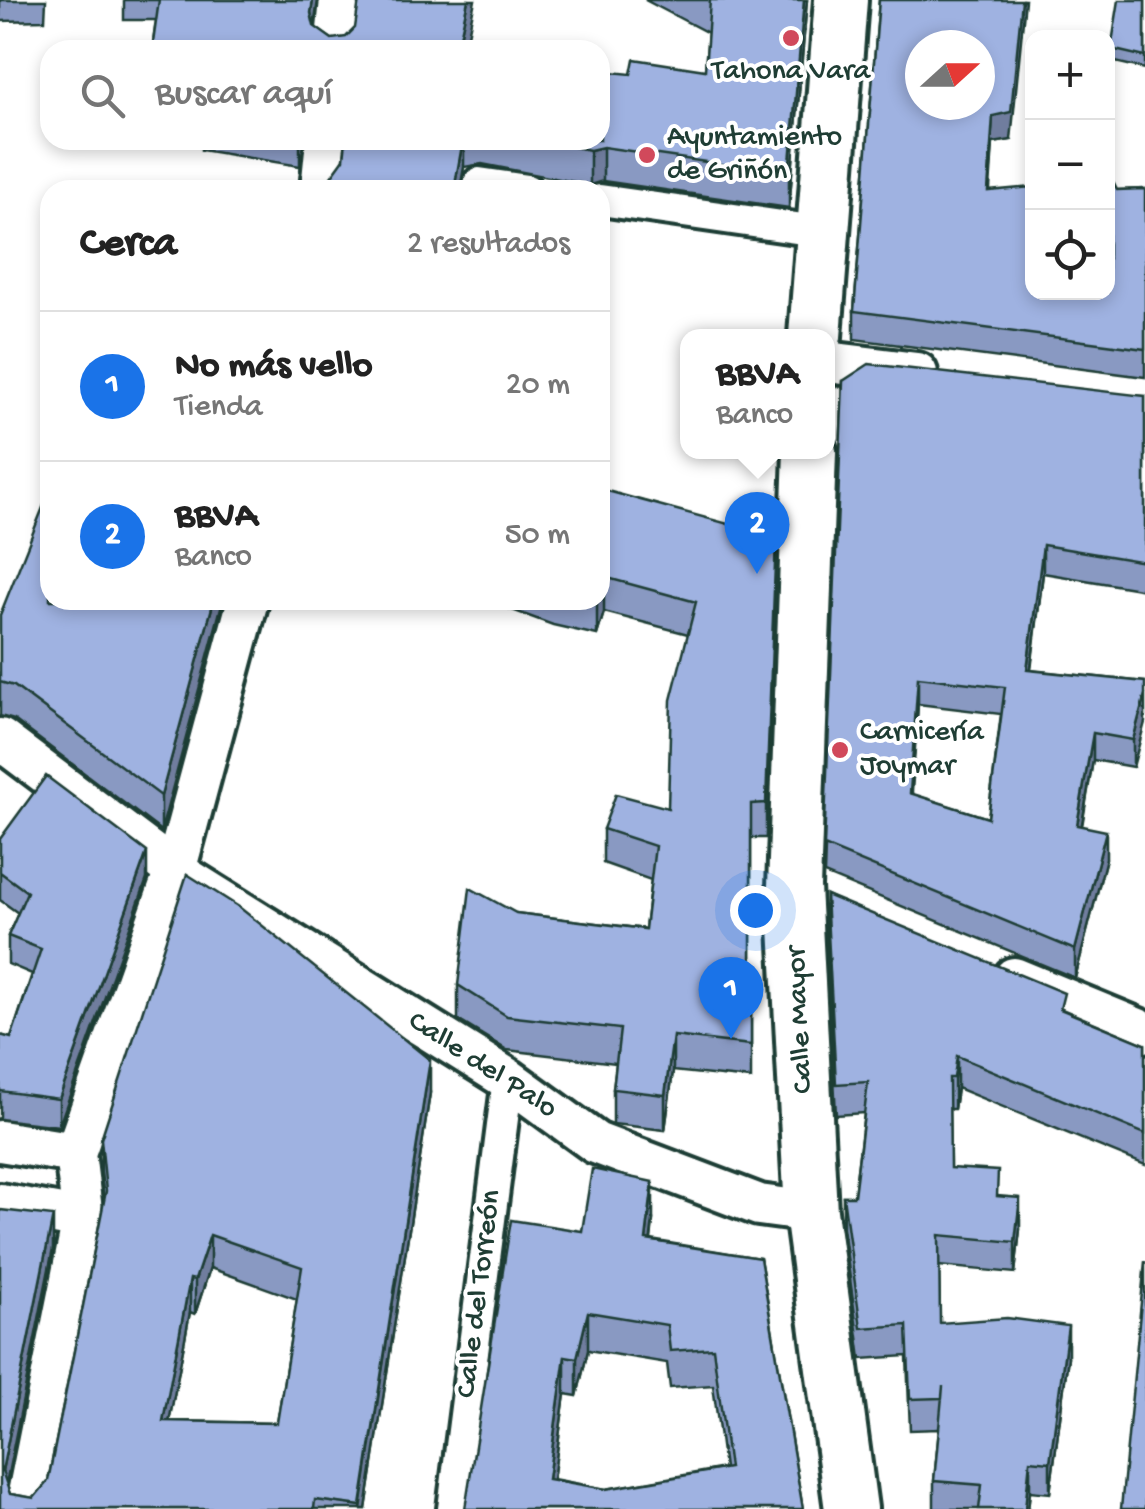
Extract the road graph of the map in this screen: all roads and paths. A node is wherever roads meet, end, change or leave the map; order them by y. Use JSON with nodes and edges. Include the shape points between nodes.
{"nodes":[{"id":1,"x":340,"y":0,"type":"edge"},
{"id":2,"x":840,"y":0,"type":"edge"},
{"id":3,"x":336,"y":40,"type":"edge"},
{"id":4,"x":325,"y":150,"type":"edge"},
{"id":5,"x":322,"y":180,"type":"edge"},
{"id":6,"x":610,"y":201,"type":"edge"},
{"id":7,"x":824,"y":226,"type":"junction"},
{"id":8,"x":816,"y":329,"type":"edge"},
{"id":9,"x":835,"y":363,"type":"edge"},
{"id":10,"x":958,"y":378,"type":"edge"},
{"id":11,"x":809,"y":459,"type":"edge"},
{"id":12,"x":245,"y":610,"type":"edge"},
{"id":13,"x":0,"y":739,"type":"edge"},
{"id":14,"x":174,"y":871,"type":"junction"},
{"id":15,"x":987,"y":966,"type":"edge"},
{"id":16,"x":1145,"y":1032,"type":"edge"},
{"id":17,"x":508,"y":1079,"type":"junction"},
{"id":18,"x":0,"y":1141,"type":"edge"},
{"id":19,"x":74,"y":1153,"type":"junction"},
{"id":20,"x":0,"y":1204,"type":"edge"},
{"id":21,"x":811,"y":1212,"type":"junction"},
{"id":22,"x":83,"y":1220,"type":"junction"},
{"id":23,"x":25,"y":1509,"type":"edge"},
{"id":24,"x":452,"y":1509,"type":"edge"},
{"id":25,"x":851,"y":1509,"type":"edge"}],
"edges":[{"from":1,"to":3,"type":"street"},
{"from":2,"to":7,"type":"street"},
{"from":4,"to":5,"type":"street"},
{"from":6,"to":7,"type":"street"},
{"from":7,"to":8,"type":"street"},
{"from":9,"to":10,"type":"street"},
{"from":11,"to":21,"type":"street","name":"Calle Mayor","via":[[794,546],[811,894]]},
{"from":12,"to":14,"type":"street"},
{"from":13,"to":14,"type":"street","name":"Calle del Palo"},
{"from":14,"to":17,"type":"street","name":"Calle del Palo"},
{"from":14,"to":19,"type":"street"},
{"from":15,"to":16,"type":"street"},
{"from":17,"to":21,"type":"street","name":"Calle del Palo","via":[[596,1143],[759,1205]]},
{"from":17,"to":24,"type":"street","name":"Calle del Torreón"},
{"from":18,"to":19,"type":"street"},
{"from":19,"to":22,"type":"street"},
{"from":20,"to":22,"type":"street"},
{"from":21,"to":25,"type":"street","name":"Calle Mayor"},
{"from":22,"to":23,"type":"street"}]}
